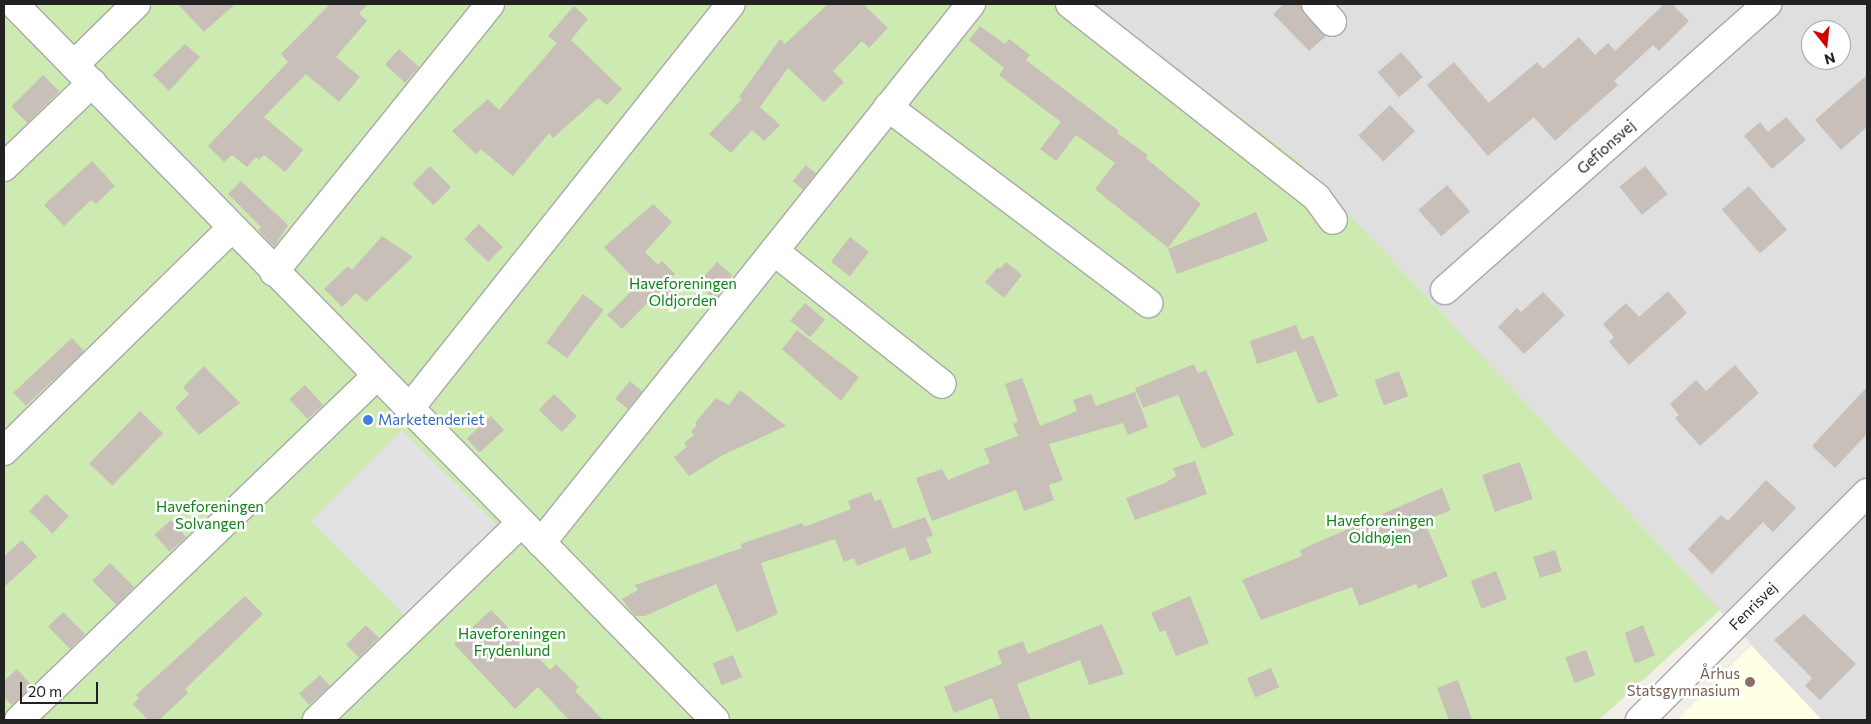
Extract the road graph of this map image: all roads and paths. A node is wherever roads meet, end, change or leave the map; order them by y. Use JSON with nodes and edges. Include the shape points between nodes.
{"nodes":[{"id":1,"x":14,"y":4,"type":"edge"},
{"id":2,"x":136,"y":4,"type":"edge"},
{"id":3,"x":490,"y":4,"type":"edge"},
{"id":4,"x":731,"y":4,"type":"edge"},
{"id":5,"x":971,"y":4,"type":"edge"},
{"id":6,"x":1070,"y":4,"type":"edge"},
{"id":7,"x":1767,"y":4,"type":"edge"},
{"id":8,"x":83,"y":74,"type":"junction"},
{"id":9,"x":888,"y":107,"type":"junction"},
{"id":10,"x":4,"y":167,"type":"edge"},
{"id":11,"x":1333,"y":220,"type":"dead end"},
{"id":12,"x":231,"y":229,"type":"junction"},
{"id":13,"x":774,"y":251,"type":"junction"},
{"id":14,"x":274,"y":272,"type":"junction"},
{"id":15,"x":1445,"y":290,"type":"dead end"},
{"id":16,"x":1148,"y":303,"type":"dead end"},
{"id":17,"x":377,"y":375,"type":"junction"},
{"id":18,"x":942,"y":384,"type":"dead end"},
{"id":19,"x":409,"y":409,"type":"junction"},
{"id":20,"x":4,"y":451,"type":"edge"},
{"id":21,"x":1863,"y":507,"type":"edge"},
{"id":22,"x":520,"y":524,"type":"junction"},
{"id":23,"x":541,"y":543,"type":"junction"},
{"id":24,"x":18,"y":720,"type":"edge"},
{"id":25,"x":317,"y":720,"type":"edge"},
{"id":26,"x":715,"y":720,"type":"edge"},
{"id":27,"x":1640,"y":720,"type":"edge"}],
"edges":[{"from":1,"to":8,"type":"street"},
{"from":2,"to":8,"type":"street"},
{"from":3,"to":14,"type":"street"},
{"from":4,"to":19,"type":"street"},
{"from":5,"to":9,"type":"street"},
{"from":6,"to":11,"type":"street","via":[[1316,198]]},
{"from":7,"to":15,"type":"street","name":"Gefionsvej"},
{"from":8,"to":10,"type":"street"},
{"from":8,"to":12,"type":"street"},
{"from":9,"to":13,"type":"street"},
{"from":9,"to":16,"type":"street"},
{"from":12,"to":14,"type":"street"},
{"from":12,"to":20,"type":"street"},
{"from":13,"to":18,"type":"street"},
{"from":13,"to":23,"type":"street"},
{"from":14,"to":17,"type":"street"},
{"from":17,"to":19,"type":"street"},
{"from":17,"to":24,"type":"street"},
{"from":19,"to":22,"type":"street"},
{"from":21,"to":27,"type":"street","name":"Fenrisvej"},
{"from":22,"to":23,"type":"street"},
{"from":22,"to":25,"type":"street"},
{"from":23,"to":26,"type":"street"}]}
